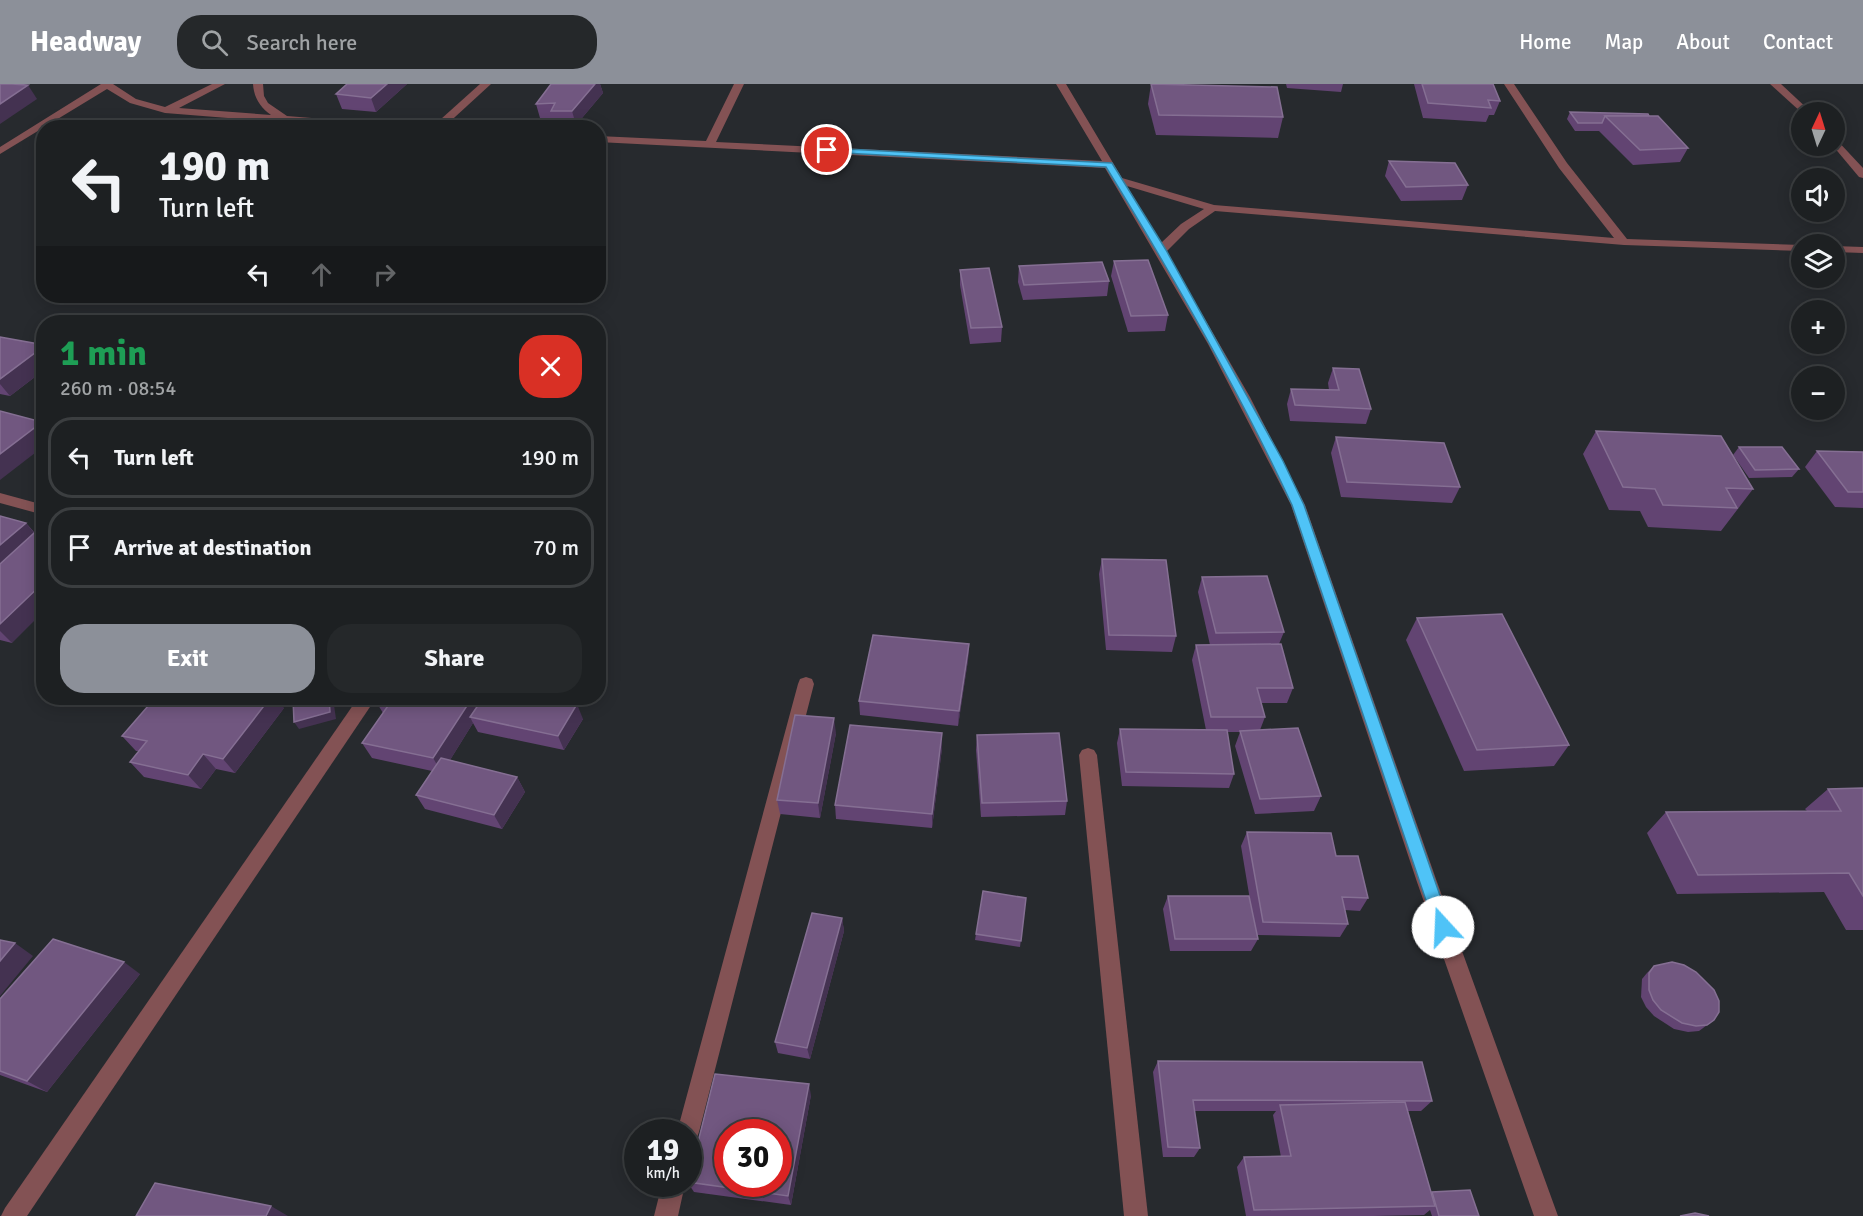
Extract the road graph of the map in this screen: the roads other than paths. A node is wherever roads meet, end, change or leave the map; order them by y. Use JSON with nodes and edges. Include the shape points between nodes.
{"nodes":[{"id":1,"x":106,"y":84,"type":"edge"},
{"id":2,"x":220,"y":84,"type":"edge"},
{"id":3,"x":258,"y":84,"type":"edge"},
{"id":4,"x":486,"y":84,"type":"edge"},
{"id":5,"x":739,"y":84,"type":"edge"},
{"id":6,"x":1061,"y":84,"type":"edge"},
{"id":7,"x":1509,"y":84,"type":"edge"},
{"id":8,"x":1775,"y":84,"type":"edge"},
{"id":9,"x":1795,"y":102,"type":"edge"},
{"id":10,"x":165,"y":110,"type":"junction"},
{"id":11,"x":285,"y":119,"type":"junction"},
{"id":12,"x":48,"y":120,"type":"edge"},
{"id":13,"x":298,"y":120,"type":"edge"},
{"id":14,"x":445,"y":120,"type":"edge"},
{"id":15,"x":36,"y":128,"type":"edge"},
{"id":16,"x":606,"y":139,"type":"edge"},
{"id":17,"x":710,"y":144,"type":"junction"},
{"id":18,"x":0,"y":150,"type":"edge"},
{"id":19,"x":1845,"y":153,"type":"edge"},
{"id":20,"x":1108,"y":165,"type":"junction"},
{"id":21,"x":1863,"y":175,"type":"edge"},
{"id":22,"x":1121,"y":182,"type":"junction"},
{"id":23,"x":1213,"y":208,"type":"junction"},
{"id":24,"x":1624,"y":242,"type":"junction"},
{"id":25,"x":1791,"y":248,"type":"edge"},
{"id":26,"x":1845,"y":249,"type":"edge"},
{"id":27,"x":1162,"y":250,"type":"junction"},
{"id":28,"x":1863,"y":250,"type":"edge"},
{"id":29,"x":0,"y":498,"type":"edge"},
{"id":30,"x":36,"y":508,"type":"edge"},
{"id":31,"x":806,"y":684,"type":"dead end"},
{"id":32,"x":362,"y":705,"type":"edge"},
{"id":33,"x":1088,"y":755,"type":"dead end"},
{"id":34,"x":691,"y":1119,"type":"edge"},
{"id":35,"x":671,"y":1197,"type":"edge"},
{"id":36,"x":13,"y":1216,"type":"edge"},
{"id":37,"x":666,"y":1216,"type":"edge"},
{"id":38,"x":1136,"y":1216,"type":"edge"},
{"id":39,"x":1546,"y":1216,"type":"edge"}],
"edges":[{"from":1,"to":10,"type":"street","via":[[132,101]]},
{"from":1,"to":12,"type":"street"},
{"from":2,"to":10,"type":"street"},
{"from":3,"to":11,"type":"street","via":[[263,103]]},
{"from":4,"to":14,"type":"street"},
{"from":5,"to":17,"type":"street"},
{"from":6,"to":20,"type":"street"},
{"from":7,"to":24,"type":"street","via":[[1593,206]]},
{"from":8,"to":9,"type":"street"},
{"from":10,"to":11,"type":"street"},
{"from":11,"to":13,"type":"street"},
{"from":15,"to":18,"type":"street"},
{"from":16,"to":17,"type":"street"},
{"from":17,"to":20,"type":"street"},
{"from":19,"to":21,"type":"street"},
{"from":20,"to":22,"type":"street"},
{"from":22,"to":23,"type":"street"},
{"from":22,"to":27,"type":"street"},
{"from":23,"to":24,"type":"street"},
{"from":23,"to":27,"type":"street","via":[[1185,225]]},
{"from":24,"to":25,"type":"street"},
{"from":26,"to":28,"type":"street"},
{"from":27,"to":39,"type":"street","via":[[1298,505]]},
{"from":29,"to":30,"type":"street"},
{"from":31,"to":34,"type":"street"},
{"from":32,"to":36,"type":"street"},
{"from":33,"to":38,"type":"street"},
{"from":35,"to":37,"type":"street"}]}
